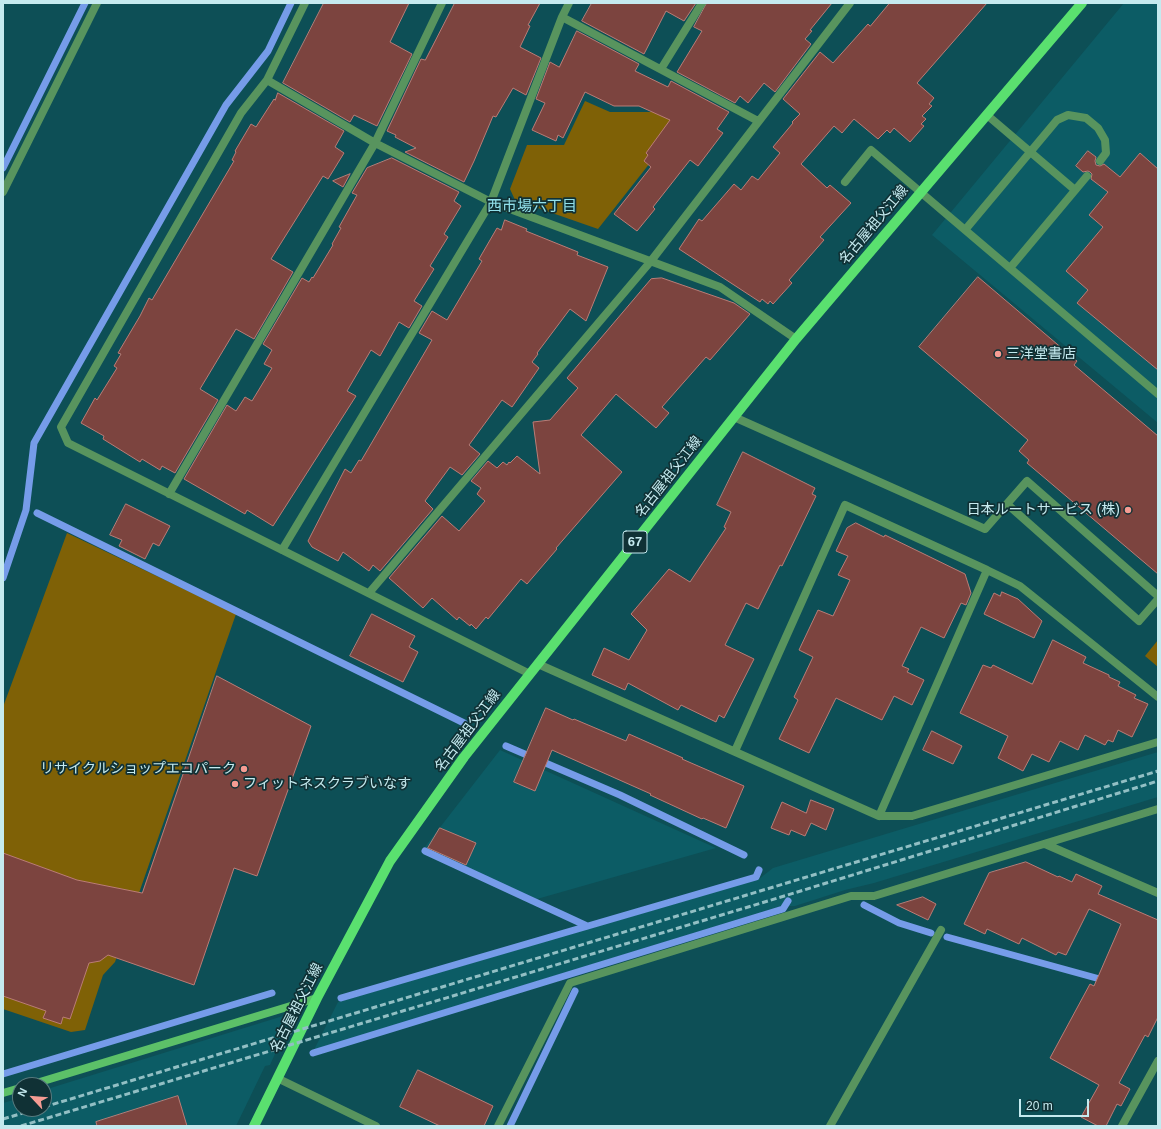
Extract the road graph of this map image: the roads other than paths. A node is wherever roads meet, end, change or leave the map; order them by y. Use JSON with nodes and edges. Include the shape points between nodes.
{"nodes":[{"id":1,"x":97,"y":3,"type":"edge"},
{"id":2,"x":305,"y":3,"type":"edge"},
{"id":3,"x":442,"y":3,"type":"edge"},
{"id":4,"x":569,"y":3,"type":"edge"},
{"id":5,"x":702,"y":3,"type":"edge"},
{"id":6,"x":850,"y":3,"type":"edge"},
{"id":7,"x":1082,"y":3,"type":"edge"},
{"id":8,"x":562,"y":17,"type":"junction"},
{"id":9,"x":661,"y":69,"type":"junction"},
{"id":10,"x":268,"y":80,"type":"junction"},
{"id":11,"x":986,"y":115,"type":"junction"},
{"id":12,"x":758,"y":121,"type":"junction"},
{"id":13,"x":375,"y":143,"type":"junction"},
{"id":14,"x":1031,"y":152,"type":"junction"},
{"id":15,"x":1100,"y":161,"type":"dead end"},
{"id":16,"x":1087,"y":176,"type":"dead end"},
{"id":17,"x":845,"y":182,"type":"dead end"},
{"id":18,"x":1076,"y":190,"type":"junction"},
{"id":19,"x":3,"y":192,"type":"edge"},
{"id":20,"x":921,"y":192,"type":"junction"},
{"id":21,"x":491,"y":202,"type":"junction"},
{"id":22,"x":965,"y":230,"type":"junction"},
{"id":23,"x":650,"y":261,"type":"junction"},
{"id":24,"x":1010,"y":268,"type":"junction"},
{"id":25,"x":796,"y":339,"type":"junction"},
{"id":26,"x":1158,"y":394,"type":"edge"},
{"id":27,"x":734,"y":417,"type":"junction"},
{"id":28,"x":169,"y":494,"type":"junction"},
{"id":29,"x":1007,"y":504,"type":"junction"},
{"id":30,"x":282,"y":550,"type":"junction"},
{"id":31,"x":987,"y":570,"type":"junction"},
{"id":32,"x":368,"y":593,"type":"junction"},
{"id":33,"x":1158,"y":596,"type":"edge"},
{"id":34,"x":1158,"y":599,"type":"edge"},
{"id":35,"x":538,"y":664,"type":"junction"},
{"id":36,"x":530,"y":674,"type":"junction"},
{"id":37,"x":1158,"y":697,"type":"edge"},
{"id":38,"x":1158,"y":742,"type":"edge"},
{"id":39,"x":734,"y":751,"type":"junction"},
{"id":40,"x":1158,"y":809,"type":"edge"},
{"id":41,"x":879,"y":816,"type":"junction"},
{"id":42,"x":1045,"y":844,"type":"junction"},
{"id":43,"x":1158,"y":893,"type":"edge"},
{"id":44,"x":941,"y":930,"type":"dead end"},
{"id":45,"x":318,"y":998,"type":"junction"},
{"id":46,"x":1158,"y":1061,"type":"edge"},
{"id":47,"x":52,"y":1078,"type":"edge"},
{"id":48,"x":277,"y":1078,"type":"junction"},
{"id":49,"x":254,"y":1126,"type":"edge"},
{"id":50,"x":376,"y":1126,"type":"edge"},
{"id":51,"x":498,"y":1126,"type":"edge"},
{"id":52,"x":830,"y":1126,"type":"edge"},
{"id":53,"x":1122,"y":1126,"type":"edge"}],
"edges":[{"from":1,"to":19,"type":"street"},
{"from":2,"to":10,"type":"street"},
{"from":3,"to":13,"type":"street"},
{"from":4,"to":8,"type":"street"},
{"from":5,"to":9,"type":"street"},
{"from":6,"to":12,"type":"street"},
{"from":7,"to":11,"type":"main road","name":"名古屋祖父江線","number":"67"},
{"from":8,"to":9,"type":"street"},
{"from":8,"to":21,"type":"street"},
{"from":9,"to":12,"type":"street"},
{"from":10,"to":13,"type":"street"},
{"from":10,"to":28,"type":"street","via":[[241,113],[61,427],[68,443]]},
{"from":11,"to":14,"type":"street"},
{"from":11,"to":20,"type":"main road","name":"名古屋祖父江線","number":"67"},
{"from":12,"to":23,"type":"street"},
{"from":13,"to":21,"type":"street"},
{"from":13,"to":28,"type":"street"},
{"from":14,"to":15,"type":"street","via":[[1057,120],[1068,115],[1086,118],[1098,128],[1105,140],[1106,153]]},
{"from":14,"to":18,"type":"street"},
{"from":14,"to":22,"type":"street"},
{"from":16,"to":18,"type":"street"},
{"from":17,"to":20,"type":"street","via":[[872,150]]},
{"from":18,"to":24,"type":"street"},
{"from":20,"to":22,"type":"street"},
{"from":20,"to":25,"type":"main road","name":"名古屋祖父江線","number":"67"},
{"from":21,"to":23,"type":"street"},
{"from":21,"to":30,"type":"street"},
{"from":22,"to":24,"type":"street"},
{"from":23,"to":25,"type":"street","via":[[720,287]]},
{"from":23,"to":32,"type":"street"},
{"from":24,"to":26,"type":"street"},
{"from":25,"to":27,"type":"main road","name":"名古屋祖父江線","number":"67"},
{"from":27,"to":29,"type":"street","via":[[985,529]]},
{"from":27,"to":35,"type":"main road","name":"名古屋祖父江線","number":"67"},
{"from":28,"to":30,"type":"street"},
{"from":29,"to":33,"type":"street","via":[[1028,481]]},
{"from":29,"to":34,"type":"street","via":[[1139,621]]},
{"from":30,"to":32,"type":"street"},
{"from":31,"to":37,"type":"street","via":[[1020,586]]},
{"from":31,"to":39,"type":"street","via":[[845,505]]},
{"from":31,"to":41,"type":"street"},
{"from":32,"to":36,"type":"street"},
{"from":35,"to":36,"type":"main road","name":"名古屋祖父江線","number":"67"},
{"from":35,"to":39,"type":"street"},
{"from":36,"to":45,"type":"main road","name":"名古屋祖父江線","number":"67","via":[[464,757],[390,862]]},
{"from":38,"to":41,"type":"street","via":[[912,816]]},
{"from":39,"to":41,"type":"street"},
{"from":40,"to":42,"type":"street"},
{"from":42,"to":43,"type":"street"},
{"from":42,"to":51,"type":"street","via":[[874,896],[850,896],[570,983]]},
{"from":44,"to":52,"type":"street"},
{"from":45,"to":47,"type":"street"},
{"from":45,"to":48,"type":"main road","name":"名古屋祖父江線","number":"67"},
{"from":46,"to":53,"type":"street"},
{"from":48,"to":49,"type":"main road","name":"名古屋祖父江線","number":"67"},
{"from":48,"to":50,"type":"street"}]}
